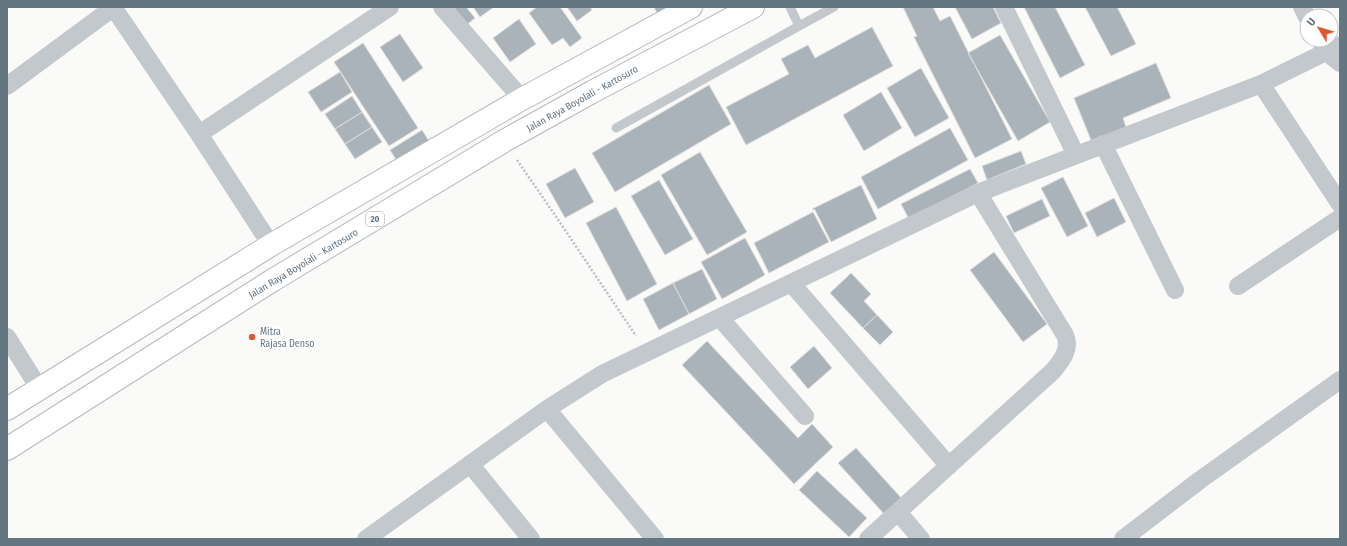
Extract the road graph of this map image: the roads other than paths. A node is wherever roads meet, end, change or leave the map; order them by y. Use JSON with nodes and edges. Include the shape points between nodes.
{"nodes":[{"id":1,"x":114,"y":7,"type":"edge"},
{"id":2,"x":390,"y":7,"type":"edge"},
{"id":3,"x":442,"y":7,"type":"edge"},
{"id":4,"x":691,"y":7,"type":"edge"},
{"id":5,"x":753,"y":7,"type":"edge"},
{"id":6,"x":790,"y":7,"type":"edge"},
{"id":7,"x":834,"y":7,"type":"edge"},
{"id":8,"x":1004,"y":7,"type":"edge"},
{"id":9,"x":800,"y":26,"type":"junction"},
{"id":10,"x":1332,"y":50,"type":"edge"},
{"id":11,"x":1261,"y":84,"type":"junction"},
{"id":12,"x":7,"y":86,"type":"edge"},
{"id":13,"x":522,"y":99,"type":"junction"},
{"id":14,"x":616,"y":128,"type":"dead end"},
{"id":15,"x":199,"y":134,"type":"junction"},
{"id":16,"x":1103,"y":144,"type":"junction"},
{"id":17,"x":1076,"y":155,"type":"junction"},
{"id":18,"x":978,"y":193,"type":"junction"},
{"id":19,"x":1340,"y":204,"type":"edge"},
{"id":20,"x":1340,"y":218,"type":"edge"},
{"id":21,"x":271,"y":245,"type":"junction"},
{"id":22,"x":792,"y":284,"type":"junction"},
{"id":23,"x":1238,"y":286,"type":"dead end"},
{"id":24,"x":1174,"y":290,"type":"dead end"},
{"id":25,"x":720,"y":318,"type":"junction"},
{"id":26,"x":7,"y":337,"type":"edge"},
{"id":27,"x":1340,"y":380,"type":"edge"},
{"id":28,"x":39,"y":388,"type":"junction"},
{"id":29,"x":7,"y":409,"type":"edge"},
{"id":30,"x":547,"y":409,"type":"junction"},
{"id":31,"x":805,"y":416,"type":"dead end"},
{"id":32,"x":7,"y":448,"type":"edge"},
{"id":33,"x":470,"y":464,"type":"junction"},
{"id":34,"x":949,"y":466,"type":"junction"},
{"id":35,"x":898,"y":512,"type":"junction"},
{"id":36,"x":366,"y":539,"type":"edge"},
{"id":37,"x":531,"y":539,"type":"edge"},
{"id":38,"x":655,"y":539,"type":"edge"},
{"id":39,"x":868,"y":539,"type":"edge"},
{"id":40,"x":921,"y":539,"type":"edge"},
{"id":41,"x":1123,"y":539,"type":"edge"}],
"edges":[{"from":1,"to":12,"type":"street"},
{"from":1,"to":15,"type":"street"},
{"from":2,"to":15,"type":"street"},
{"from":3,"to":13,"type":"street"},
{"from":4,"to":13,"type":"highway"},
{"from":5,"to":32,"type":"highway","name":"Jalan Raya Boyolali - Kartosuro","number":"20","via":[[504,141],[274,280]]},
{"from":6,"to":9,"type":"lane"},
{"from":7,"to":9,"type":"lane"},
{"from":8,"to":17,"type":"street"},
{"from":9,"to":14,"type":"lane"},
{"from":10,"to":11,"type":"street"},
{"from":11,"to":16,"type":"street"},
{"from":11,"to":19,"type":"street"},
{"from":13,"to":21,"type":"highway"},
{"from":15,"to":21,"type":"street"},
{"from":16,"to":17,"type":"street"},
{"from":16,"to":24,"type":"street"},
{"from":17,"to":18,"type":"street"},
{"from":18,"to":22,"type":"street"},
{"from":18,"to":34,"type":"street","via":[[1068,343],[1065,355],[1053,371]]},
{"from":20,"to":23,"type":"street"},
{"from":21,"to":28,"type":"highway"},
{"from":22,"to":25,"type":"street"},
{"from":22,"to":34,"type":"street"},
{"from":25,"to":30,"type":"street","via":[[602,374]]},
{"from":25,"to":31,"type":"street"},
{"from":26,"to":28,"type":"street"},
{"from":27,"to":41,"type":"street","via":[[1200,480]]},
{"from":28,"to":29,"type":"highway"},
{"from":30,"to":33,"type":"street"},
{"from":30,"to":38,"type":"street"},
{"from":33,"to":36,"type":"street"},
{"from":33,"to":37,"type":"street"},
{"from":34,"to":35,"type":"street"},
{"from":35,"to":39,"type":"street"},
{"from":35,"to":40,"type":"street"}]}
